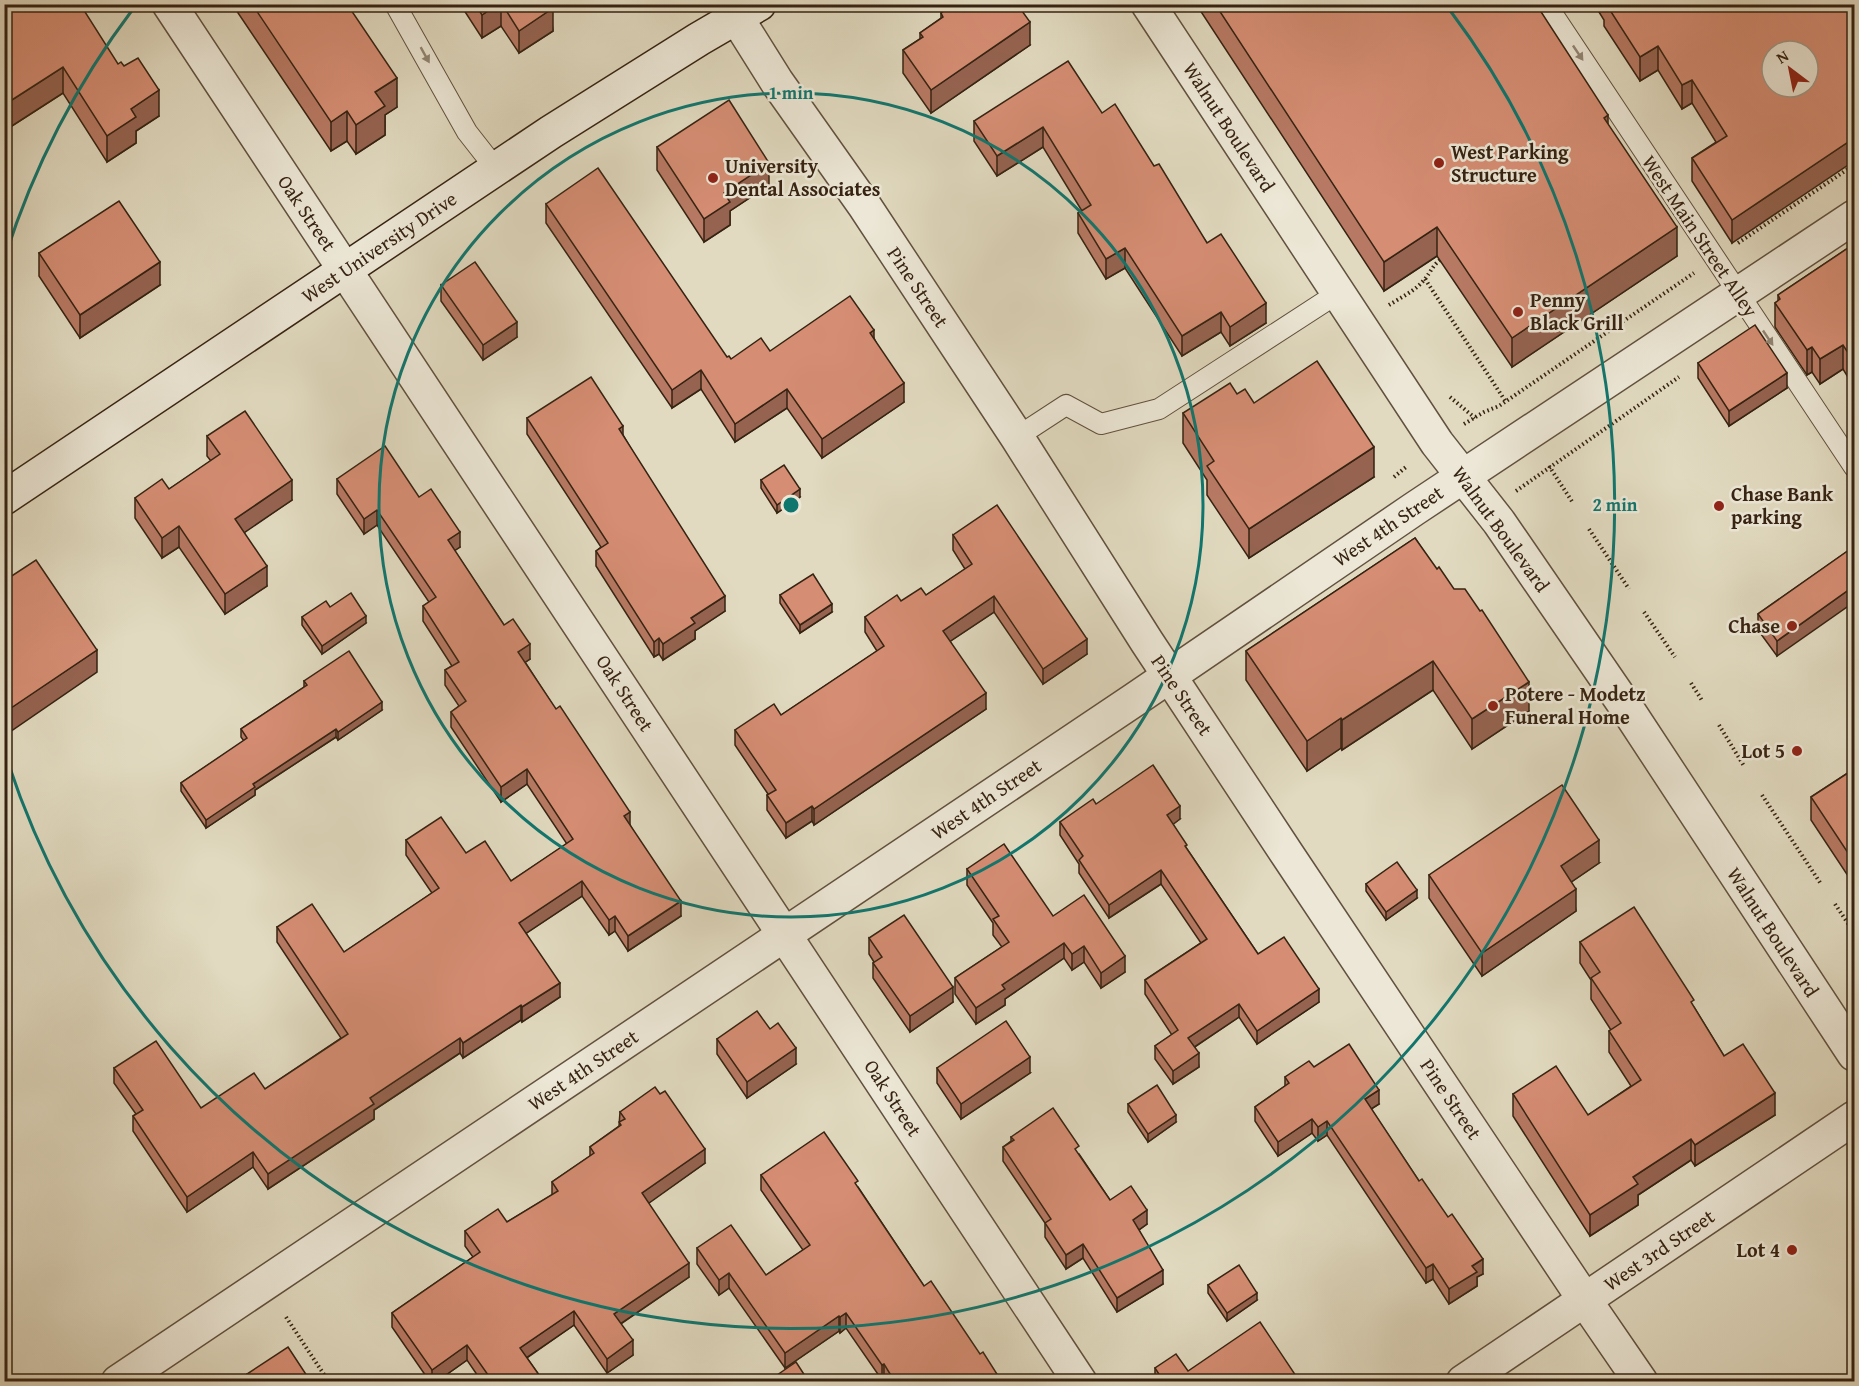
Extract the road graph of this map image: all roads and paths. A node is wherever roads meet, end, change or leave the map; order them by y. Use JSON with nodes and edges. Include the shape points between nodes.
{"nodes":[{"id":1,"x":169,"y":4,"type":"edge"},
{"id":2,"x":395,"y":4,"type":"edge"},
{"id":3,"x":1148,"y":4,"type":"edge"},
{"id":4,"x":1546,"y":4,"type":"edge"},
{"id":5,"x":742,"y":9,"type":"edge"},
{"id":6,"x":1854,"y":165,"type":"edge"},
{"id":7,"x":496,"y":169,"type":"junction"},
{"id":8,"x":1854,"y":216,"type":"edge"},
{"id":9,"x":1730,"y":249,"type":"dead end"},
{"id":10,"x":1447,"y":255,"type":"edge"},
{"id":11,"x":345,"y":270,"type":"junction"},
{"id":12,"x":1696,"y":272,"type":"dead end"},
{"id":13,"x":1425,"y":279,"type":"junction"},
{"id":14,"x":1338,"y":293,"type":"junction"},
{"id":15,"x":1738,"y":293,"type":"junction"},
{"id":16,"x":1389,"y":305,"type":"dead end"},
{"id":17,"x":1686,"y":373,"type":"dead end"},
{"id":18,"x":1505,"y":401,"type":"junction"},
{"id":19,"x":1455,"y":429,"type":"dead end"},
{"id":20,"x":1017,"y":437,"type":"junction"},
{"id":21,"x":1546,"y":462,"type":"dead end"},
{"id":22,"x":1406,"y":467,"type":"dead end"},
{"id":23,"x":1854,"y":467,"type":"edge"},
{"id":24,"x":1550,"y":468,"type":"junction"},
{"id":25,"x":1463,"y":476,"type":"junction"},
{"id":26,"x":1394,"y":477,"type":"dead end"},
{"id":27,"x":1510,"y":495,"type":"dead end"},
{"id":28,"x":4,"y":498,"type":"edge"},
{"id":29,"x":1573,"y":503,"type":"dead end"},
{"id":30,"x":1589,"y":529,"type":"dead end"},
{"id":31,"x":1629,"y":589,"type":"dead end"},
{"id":32,"x":1644,"y":612,"type":"dead end"},
{"id":33,"x":1675,"y":657,"type":"dead end"},
{"id":34,"x":1169,"y":676,"type":"junction"},
{"id":35,"x":1691,"y":683,"type":"dead end"},
{"id":36,"x":1703,"y":702,"type":"dead end"},
{"id":37,"x":1719,"y":725,"type":"dead end"},
{"id":38,"x":1744,"y":766,"type":"dead end"},
{"id":39,"x":1762,"y":795,"type":"dead end"},
{"id":40,"x":1821,"y":884,"type":"dead end"},
{"id":41,"x":1835,"y":904,"type":"dead end"},
{"id":42,"x":1849,"y":925,"type":"dead end"},
{"id":43,"x":785,"y":935,"type":"junction"},
{"id":44,"x":1854,"y":1054,"type":"edge"},
{"id":45,"x":1854,"y":1118,"type":"edge"},
{"id":46,"x":1584,"y":1299,"type":"junction"},
{"id":47,"x":286,"y":1317,"type":"dead end"},
{"id":48,"x":118,"y":1382,"type":"edge"},
{"id":49,"x":329,"y":1382,"type":"edge"},
{"id":50,"x":1080,"y":1382,"type":"edge"},
{"id":51,"x":1463,"y":1382,"type":"edge"},
{"id":52,"x":1641,"y":1382,"type":"edge"}],
"edges":[{"from":1,"to":11,"type":"street","name":"Oak Street"},
{"from":2,"to":7,"type":"lane","one_way":true,"via":[[467,132]]},
{"from":3,"to":14,"type":"street","name":"Walnut Boulevard"},
{"from":4,"to":15,"type":"lane","name":"West Main Street Alley","one_way":true},
{"from":5,"to":7,"type":"street","name":"West University Drive"},
{"from":5,"to":20,"type":"street","name":"Pine Street","via":[[777,82],[864,205]]},
{"from":6,"to":9,"type":"path"},
{"from":7,"to":11,"type":"street","name":"West University Drive"},
{"from":8,"to":15,"type":"street","name":"West 4th Street"},
{"from":10,"to":13,"type":"path"},
{"from":11,"to":28,"type":"street","name":"West University Drive"},
{"from":11,"to":43,"type":"street","name":"Oak Street"},
{"from":12,"to":18,"type":"path"},
{"from":13,"to":16,"type":"path"},
{"from":13,"to":18,"type":"path"},
{"from":14,"to":20,"type":"lane","via":[[1159,409],[1101,424],[1066,405]]},
{"from":14,"to":25,"type":"street","name":"Walnut Boulevard"},
{"from":15,"to":23,"type":"lane","name":"West Main Street Alley","one_way":true},
{"from":15,"to":25,"type":"street","name":"West 4th Street"},
{"from":17,"to":24,"type":"path"},
{"from":18,"to":19,"type":"path"},
{"from":20,"to":34,"type":"street","name":"Pine Street"},
{"from":21,"to":24,"type":"path"},
{"from":22,"to":26,"type":"path"},
{"from":24,"to":27,"type":"path"},
{"from":24,"to":29,"type":"path"},
{"from":25,"to":34,"type":"street","name":"West 4th Street"},
{"from":25,"to":44,"type":"street","name":"Walnut Boulevard","via":[[1626,707]]},
{"from":30,"to":31,"type":"path"},
{"from":32,"to":33,"type":"path"},
{"from":34,"to":43,"type":"street","name":"West 4th Street"},
{"from":34,"to":46,"type":"street","name":"Pine Street"},
{"from":35,"to":36,"type":"path"},
{"from":37,"to":38,"type":"path"},
{"from":39,"to":40,"type":"path"},
{"from":41,"to":42,"type":"path"},
{"from":43,"to":48,"type":"street","name":"West 4th Street"},
{"from":43,"to":50,"type":"street","name":"Oak Street"},
{"from":45,"to":46,"type":"street","name":"West 3rd Street"},
{"from":46,"to":51,"type":"street","name":"West 3rd Street"},
{"from":46,"to":52,"type":"street","name":"Pine Street"},
{"from":47,"to":49,"type":"path"}]}
